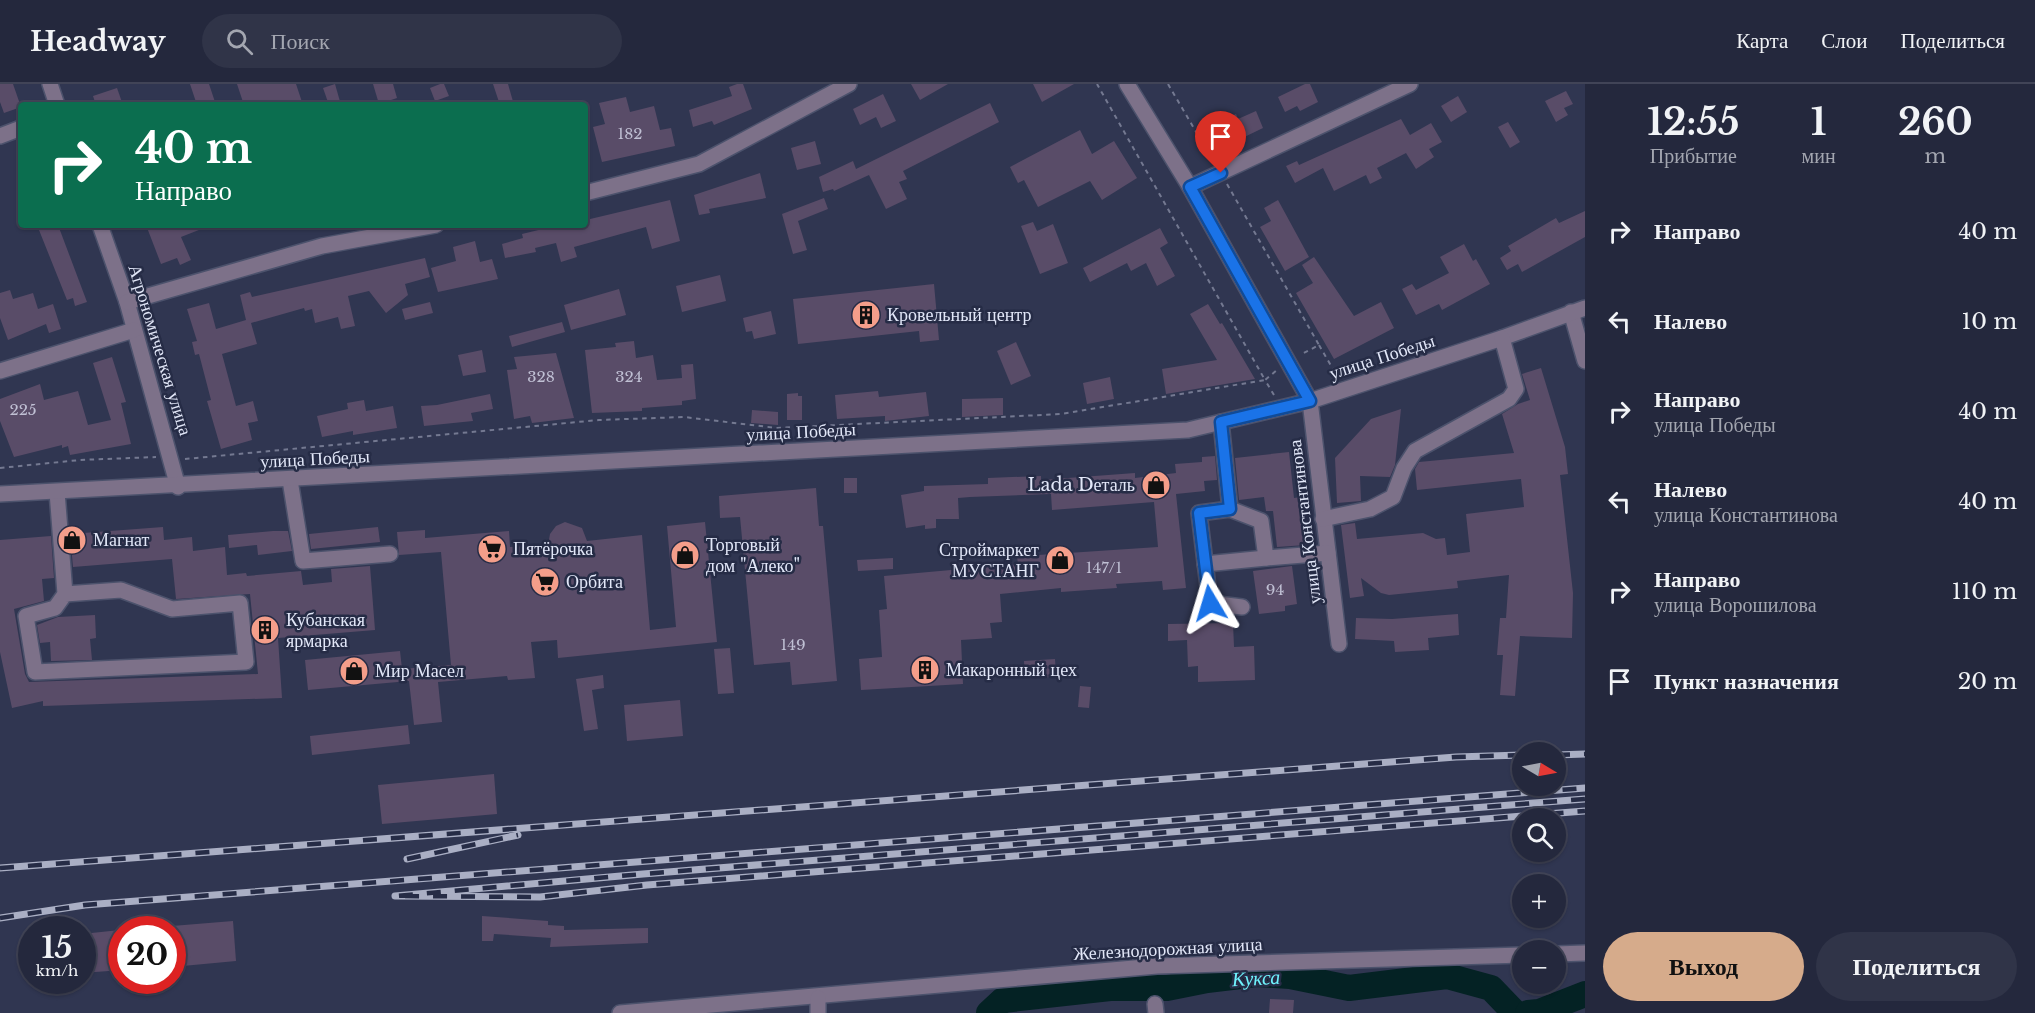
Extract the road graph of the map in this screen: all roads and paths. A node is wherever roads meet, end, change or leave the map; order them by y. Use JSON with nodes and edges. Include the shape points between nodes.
{"nodes":[{"id":1,"x":50,"y":84,"type":"edge"},
{"id":2,"x":849,"y":84,"type":"edge"},
{"id":3,"x":1097,"y":84,"type":"edge"},
{"id":4,"x":1126,"y":84,"type":"edge"},
{"id":5,"x":1168,"y":84,"type":"edge"},
{"id":6,"x":1410,"y":84,"type":"edge"},
{"id":7,"x":56,"y":102,"type":"edge"},
{"id":8,"x":18,"y":129,"type":"edge"},
{"id":9,"x":0,"y":136,"type":"edge"},
{"id":10,"x":1221,"y":173,"type":"junction"},
{"id":11,"x":1190,"y":187,"type":"junction"},
{"id":12,"x":588,"y":192,"type":"edge"},
{"id":13,"x":101,"y":228,"type":"edge"},
{"id":14,"x":420,"y":228,"type":"edge"},
{"id":15,"x":127,"y":302,"type":"junction"},
{"id":16,"x":1578,"y":310,"type":"edge"},
{"id":17,"x":134,"y":330,"type":"junction"},
{"id":18,"x":1502,"y":338,"type":"junction"},
{"id":19,"x":1319,"y":345,"type":"junction"},
{"id":20,"x":1302,"y":354,"type":"dead end"},
{"id":21,"x":1585,"y":361,"type":"edge"},
{"id":22,"x":1280,"y":367,"type":"dead end"},
{"id":23,"x":0,"y":371,"type":"edge"},
{"id":24,"x":1338,"y":378,"type":"dead end"},
{"id":25,"x":1265,"y":380,"type":"junction"},
{"id":26,"x":1276,"y":397,"type":"dead end"},
{"id":27,"x":1310,"y":401,"type":"junction"},
{"id":28,"x":1221,"y":422,"type":"junction"},
{"id":29,"x":172,"y":458,"type":"junction"},
{"id":30,"x":0,"y":468,"type":"edge"},
{"id":31,"x":290,"y":480,"type":"junction"},
{"id":32,"x":178,"y":487,"type":"junction"},
{"id":33,"x":57,"y":492,"type":"junction"},
{"id":34,"x":0,"y":494,"type":"edge"},
{"id":35,"x":1230,"y":509,"type":"junction"},
{"id":36,"x":1323,"y":519,"type":"junction"},
{"id":37,"x":1328,"y":553,"type":"junction"},
{"id":38,"x":390,"y":554,"type":"dead end"},
{"id":39,"x":1266,"y":558,"type":"junction"},
{"id":40,"x":1206,"y":564,"type":"junction"},
{"id":41,"x":65,"y":594,"type":"junction"},
{"id":42,"x":1242,"y":607,"type":"dead end"},
{"id":43,"x":1339,"y":644,"type":"dead end"},
{"id":44,"x":1585,"y":953,"type":"edge"},
{"id":45,"x":1566,"y":954,"type":"edge"},
{"id":46,"x":1512,"y":955,"type":"edge"},
{"id":47,"x":818,"y":1005,"type":"edge"},
{"id":48,"x":686,"y":1010,"type":"edge"},
{"id":49,"x":620,"y":1013,"type":"edge"}],
"edges":[{"from":1,"to":7,"type":"street"},
{"from":2,"to":12,"type":"street","via":[[699,164]]},
{"from":3,"to":25,"type":"path"},
{"from":4,"to":11,"type":"street","name":"улица Константинова"},
{"from":5,"to":10,"type":"path"},
{"from":6,"to":10,"type":"street"},
{"from":8,"to":9,"type":"street"},
{"from":10,"to":11,"type":"street"},
{"from":10,"to":19,"type":"path"},
{"from":11,"to":27,"type":"street","name":"улица Константинова"},
{"from":13,"to":15,"type":"street","name":"Агрономическая улица"},
{"from":14,"to":15,"type":"street","via":[[322,246]]},
{"from":15,"to":17,"type":"street","name":"Агрономическая улица"},
{"from":16,"to":18,"type":"street","name":"улица Победы"},
{"from":16,"to":21,"type":"street"},
{"from":17,"to":23,"type":"street"},
{"from":17,"to":29,"type":"street","name":"Агрономическая улица"},
{"from":18,"to":27,"type":"street","name":"улица Победы"},
{"from":18,"to":36,"type":"street","via":[[1516,389],[1509,399],[1415,451],[1393,497],[1370,509]]},
{"from":19,"to":20,"type":"path"},
{"from":19,"to":24,"type":"path"},
{"from":22,"to":25,"type":"path"},
{"from":25,"to":26,"type":"path"},
{"from":25,"to":29,"type":"path","via":[[1061,414],[777,428],[684,417],[599,420],[194,460]]},
{"from":27,"to":28,"type":"street","name":"улица Победы"},
{"from":27,"to":36,"type":"street","name":"улица Константинова"},
{"from":28,"to":31,"type":"street","name":"улица Победы","via":[[1188,429]]},
{"from":28,"to":35,"type":"street"},
{"from":29,"to":30,"type":"path","via":[[80,460]]},
{"from":29,"to":32,"type":"street","name":"Агрономическая улица"},
{"from":31,"to":32,"type":"street","name":"улица Победы"},
{"from":31,"to":38,"type":"street","via":[[303,561]]},
{"from":32,"to":33,"type":"street","name":"улица Победы"},
{"from":33,"to":34,"type":"street","name":"улица Победы"},
{"from":33,"to":41,"type":"street"},
{"from":35,"to":39,"type":"street","via":[[1261,521]]},
{"from":35,"to":40,"type":"street","via":[[1199,513]]},
{"from":36,"to":37,"type":"street","name":"улица Константинова"},
{"from":37,"to":39,"type":"street"},
{"from":37,"to":43,"type":"street","name":"улица Константинова"},
{"from":39,"to":40,"type":"street"},
{"from":40,"to":42,"type":"street","via":[[1210,603]]},
{"from":41,"to":41,"type":"street","via":[[121,590],[172,609],[240,603],[246,662],[35,672],[26,616],[55,608]]},
{"from":44,"to":45,"type":"street"},
{"from":46,"to":47,"type":"street","name":"Железнодорожная улица","via":[[1156,973]]},
{"from":47,"to":48,"type":"street","name":"Железнодорожная улица"},
{"from":48,"to":49,"type":"street","name":"Железнодорожная улица"}]}
